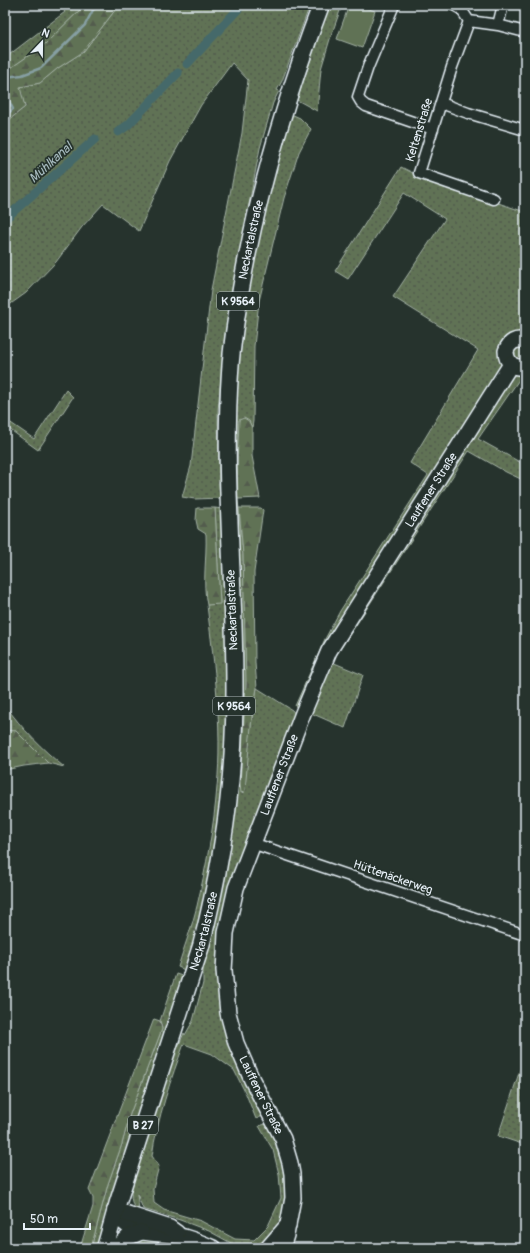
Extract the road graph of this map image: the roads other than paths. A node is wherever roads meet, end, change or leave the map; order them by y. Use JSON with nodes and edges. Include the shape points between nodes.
{"nodes":[{"id":1,"x":321,"y":5,"type":"edge"},
{"id":2,"x":394,"y":5,"type":"edge"},
{"id":3,"x":454,"y":5,"type":"edge"},
{"id":4,"x":503,"y":5,"type":"edge"},
{"id":5,"x":469,"y":21,"type":"junction"},
{"id":6,"x":498,"y":24,"type":"junction"},
{"id":7,"x":525,"y":32,"type":"edge"},
{"id":8,"x":441,"y":103,"type":"junction"},
{"id":9,"x":433,"y":129,"type":"junction"},
{"id":10,"x":525,"y":130,"type":"edge"},
{"id":11,"x":493,"y":199,"type":"dead end"},
{"id":12,"x":525,"y":341,"type":"edge"},
{"id":13,"x":518,"y":365,"type":"edge"},
{"id":14,"x":252,"y":843,"type":"junction"},
{"id":15,"x":525,"y":935,"type":"edge"},
{"id":16,"x":172,"y":1040,"type":"joint"},
{"id":17,"x":116,"y":1210,"type":"junction"},
{"id":18,"x":288,"y":1224,"type":"junction"},
{"id":19,"x":141,"y":1232,"type":"junction"},
{"id":20,"x":183,"y":1237,"type":"junction"},
{"id":21,"x":105,"y":1248,"type":"edge"},
{"id":22,"x":117,"y":1248,"type":"edge"},
{"id":23,"x":213,"y":1248,"type":"edge"},
{"id":24,"x":268,"y":1248,"type":"edge"},
{"id":25,"x":282,"y":1248,"type":"edge"}],
"edges":[{"from":1,"to":16,"type":"main road","name":"Neckartalstraße","number":"K 9564","via":[[305,47],[268,166],[238,300],[230,370],[227,446],[234,655],[234,735],[228,803],[212,903]]},
{"from":2,"to":9,"type":"street","via":[[358,97],[366,106]]},
{"from":3,"to":5,"type":"street","via":[[461,9]]},
{"from":4,"to":6,"type":"street"},
{"from":5,"to":6,"type":"street"},
{"from":5,"to":8,"type":"street","name":"Keltenstraße"},
{"from":6,"to":7,"type":"street"},
{"from":8,"to":9,"type":"street","name":"Keltenstraße"},
{"from":8,"to":10,"type":"street"},
{"from":9,"to":11,"type":"street","name":"Keltenstraße","via":[[419,173]]},
{"from":12,"to":13,"type":"street","name":"Lauffener Straße","via":[[516,340],[508,346],[507,361]]},
{"from":13,"to":14,"type":"street","name":"Lauffener Straße","via":[[329,651]]},
{"from":14,"to":15,"type":"street","name":"Hüttenäckerweg"},
{"from":14,"to":18,"type":"street","name":"Lauffener Straße","via":[[236,888],[226,933],[224,970],[228,1013],[236,1043],[288,1152],[293,1185]]},
{"from":16,"to":17,"type":"main road","name":"Neckartalstraße","number":"B 27"},
{"from":17,"to":19,"type":"street","via":[[124,1224]]},
{"from":17,"to":20,"type":"street","via":[[170,1228]]},
{"from":17,"to":21,"type":"main road","number":"B 27"},
{"from":18,"to":24,"type":"street"},
{"from":18,"to":25,"type":"street","name":"Lauffener Straße"},
{"from":19,"to":20,"type":"street"},
{"from":19,"to":22,"type":"street","via":[[127,1238]]},
{"from":20,"to":23,"type":"street"}]}
